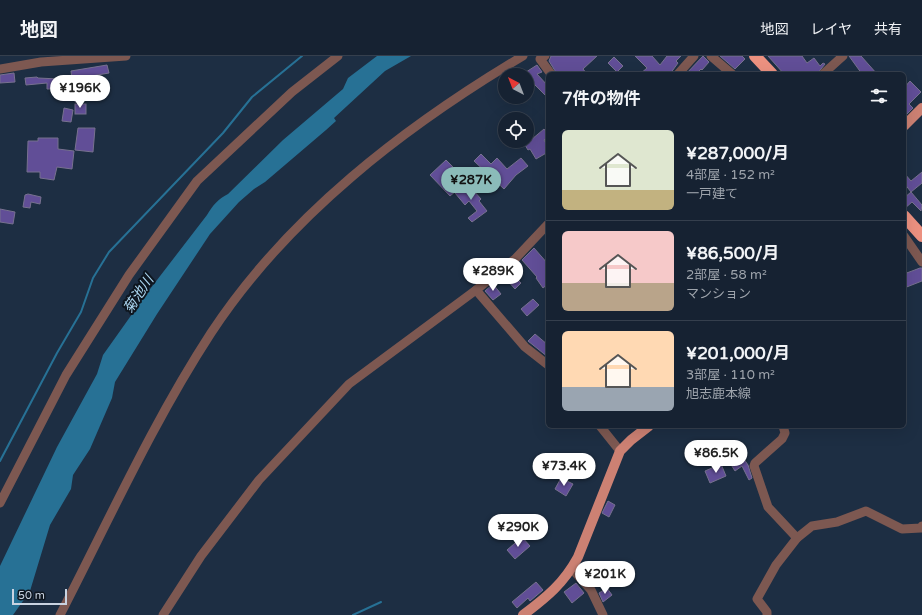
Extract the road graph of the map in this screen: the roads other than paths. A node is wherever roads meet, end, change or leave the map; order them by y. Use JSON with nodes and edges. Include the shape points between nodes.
{"nodes":[{"id":1,"x":120,"y":56,"type":"edge"},
{"id":2,"x":338,"y":56,"type":"edge"},
{"id":3,"x":523,"y":56,"type":"edge"},
{"id":4,"x":545,"y":56,"type":"edge"},
{"id":5,"x":694,"y":56,"type":"edge"},
{"id":6,"x":711,"y":56,"type":"edge"},
{"id":7,"x":755,"y":56,"type":"edge"},
{"id":8,"x":843,"y":56,"type":"edge"},
{"id":9,"x":40,"y":59,"type":"edge"},
{"id":10,"x":0,"y":69,"type":"edge"},
{"id":11,"x":550,"y":72,"type":"edge"},
{"id":12,"x":680,"y":72,"type":"edge"},
{"id":13,"x":730,"y":72,"type":"edge"},
{"id":14,"x":770,"y":72,"type":"edge"},
{"id":15,"x":825,"y":72,"type":"edge"},
{"id":16,"x":922,"y":108,"type":"edge"},
{"id":17,"x":906,"y":124,"type":"edge"},
{"id":18,"x":906,"y":218,"type":"edge"},
{"id":19,"x":546,"y":226,"type":"edge"},
{"id":20,"x":922,"y":236,"type":"edge"},
{"id":21,"x":906,"y":239,"type":"edge"},
{"id":22,"x":922,"y":262,"type":"edge"},
{"id":23,"x":476,"y":290,"type":"junction"},
{"id":24,"x":546,"y":363,"type":"edge"},
{"id":25,"x":602,"y":428,"type":"edge"},
{"id":26,"x":646,"y":428,"type":"edge"},
{"id":27,"x":784,"y":428,"type":"edge"},
{"id":28,"x":620,"y":450,"type":"junction"},
{"id":29,"x":0,"y":503,"type":"edge"},
{"id":30,"x":922,"y":526,"type":"edge"},
{"id":31,"x":797,"y":538,"type":"junction"},
{"id":32,"x":572,"y":569,"type":"junction"},
{"id":33,"x":60,"y":615,"type":"edge"},
{"id":34,"x":163,"y":615,"type":"edge"},
{"id":35,"x":524,"y":615,"type":"edge"},
{"id":36,"x":603,"y":615,"type":"edge"},
{"id":37,"x":766,"y":615,"type":"edge"}],
"edges":[{"from":1,"to":9,"type":"street"},
{"from":2,"to":29,"type":"street","via":[[292,92],[197,181],[128,275],[66,375]]},
{"from":3,"to":33,"type":"street","via":[[446,104],[378,156],[316,208],[258,272],[211,333],[179,386],[119,497]]},
{"from":4,"to":11,"type":"street","via":[[540,60]]},
{"from":5,"to":12,"type":"street"},
{"from":6,"to":13,"type":"street"},
{"from":7,"to":14,"type":"highway"},
{"from":8,"to":15,"type":"street"},
{"from":9,"to":10,"type":"street"},
{"from":16,"to":17,"type":"main road"},
{"from":18,"to":20,"type":"highway"},
{"from":19,"to":23,"type":"street","via":[[515,259]]},
{"from":21,"to":22,"type":"street"},
{"from":23,"to":24,"type":"street","via":[[525,347]]},
{"from":23,"to":34,"type":"street","via":[[349,384],[259,480],[200,556]]},
{"from":25,"to":28,"type":"street"},
{"from":26,"to":28,"type":"main road"},
{"from":27,"to":31,"type":"street","via":[[785,433],[782,439],[754,466],[768,506]]},
{"from":28,"to":32,"type":"main road"},
{"from":30,"to":31,"type":"street","via":[[902,529],[866,511],[837,522],[812,526]]},
{"from":31,"to":37,"type":"street","via":[[776,566],[757,599],[767,612]]},
{"from":32,"to":35,"type":"main road","via":[[557,587]]},
{"from":32,"to":36,"type":"street","via":[[591,590]]}]}
